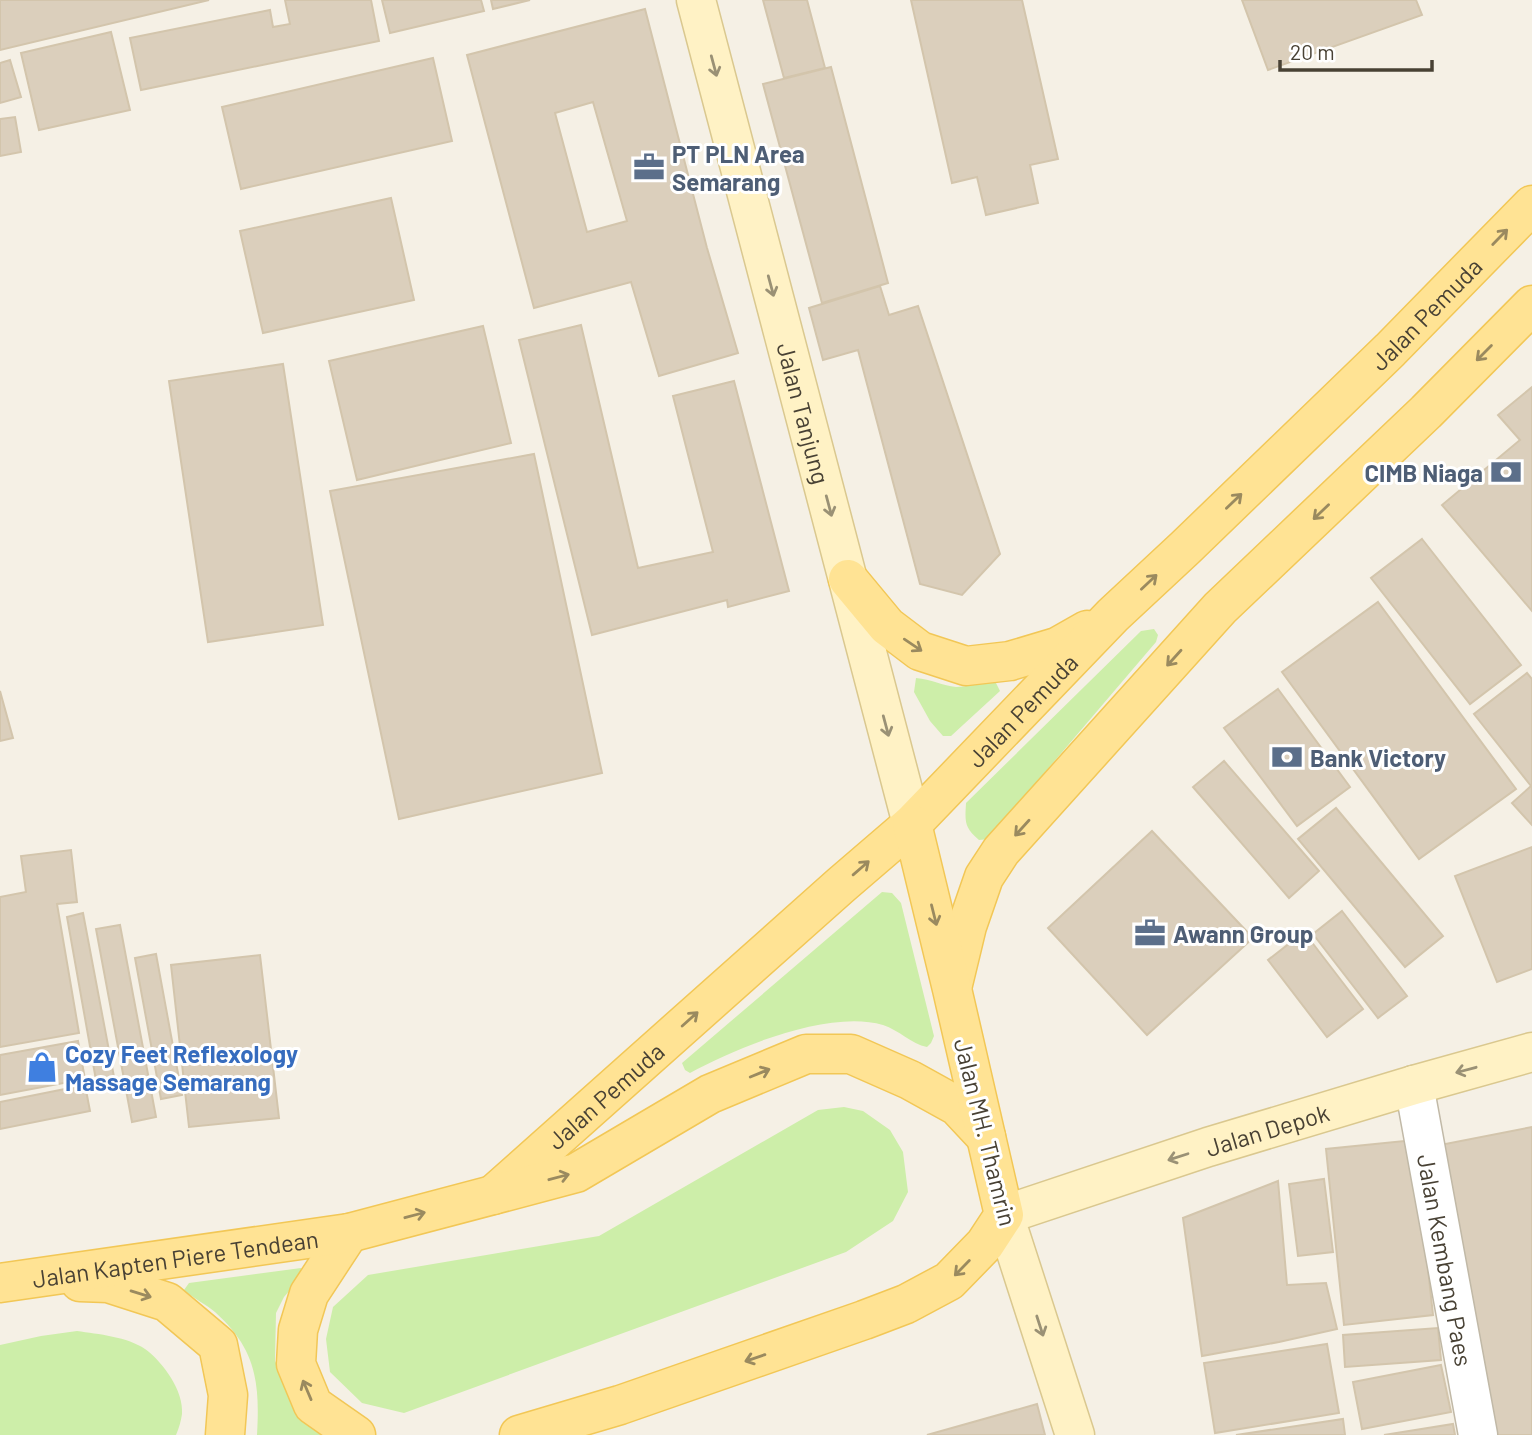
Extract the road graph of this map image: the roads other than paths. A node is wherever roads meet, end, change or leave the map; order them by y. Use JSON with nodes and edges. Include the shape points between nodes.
{"nodes":[{"id":1,"x":696,"y":0,"type":"edge"},
{"id":2,"x":1532,"y":205,"type":"edge"},
{"id":3,"x":1532,"y":304,"type":"edge"},
{"id":4,"x":848,"y":579,"type":"junction"},
{"id":5,"x":1113,"y":615,"type":"junction"},
{"id":6,"x":912,"y":824,"type":"junction"},
{"id":7,"x":952,"y":989,"type":"junction"},
{"id":8,"x":1532,"y":1052,"type":"edge"},
{"id":9,"x":1414,"y":1085,"type":"junction"},
{"id":10,"x":986,"y":1137,"type":"junction"},
{"id":11,"x":493,"y":1195,"type":"junction"},
{"id":12,"x":1004,"y":1215,"type":"junction"},
{"id":13,"x":349,"y":1233,"type":"junction"},
{"id":14,"x":13,"y":1281,"type":"edge"},
{"id":15,"x":225,"y":1435,"type":"edge"},
{"id":16,"x":356,"y":1435,"type":"edge"},
{"id":17,"x":519,"y":1435,"type":"edge"},
{"id":18,"x":1075,"y":1435,"type":"edge"},
{"id":19,"x":1478,"y":1435,"type":"edge"}],
"edges":[{"from":1,"to":4,"type":"main road","name":"Jalan Tanjung","one_way":true},
{"from":5,"to":2,"type":"main road","name":"Jalan Pemuda","one_way":true,"via":[[1390,349]]},
{"from":3,"to":7,"type":"main road","one_way":true,"via":[[1220,608],[1001,851],[984,877]]},
{"from":4,"to":5,"type":"main road","one_way":true,"via":[[887,626],[920,651],[966,666],[1010,661],[1057,647]]},
{"from":4,"to":6,"type":"main road","name":"Jalan Tanjung","one_way":true},
{"from":5,"to":6,"type":"main road","name":"Jalan Pemuda"},
{"from":6,"to":7,"type":"main road","name":"Jalan MH. Thamrin","one_way":true},
{"from":11,"to":6,"type":"main road","name":"Jalan Pemuda","one_way":true},
{"from":7,"to":10,"type":"main road","name":"Jalan MH. Thamrin"},
{"from":8,"to":9,"type":"main road","name":"Jalan Depok","one_way":true},
{"from":9,"to":12,"type":"main road","name":"Jalan Depok","one_way":true},
{"from":9,"to":19,"type":"street","name":"Jalan Kembang Paes"},
{"from":11,"to":10,"type":"main road","name":"Jalan Pemuda","one_way":true,"via":[[576,1173],[710,1094],[806,1054],[851,1054],[910,1080],[957,1106]]},
{"from":10,"to":12,"type":"main road","name":"Jalan MH. Thamrin"},
{"from":13,"to":11,"type":"main road","name":"Jalan Pemuda","one_way":true},
{"from":12,"to":17,"type":"main road","one_way":true,"via":[[985,1244],[949,1281],[906,1304],[620,1405]]},
{"from":12,"to":18,"type":"main road","name":"Jalan MH. Thamrin","one_way":true},
{"from":13,"to":14,"type":"main road","name":"Jalan Kapten Piere Tendean"},
{"from":16,"to":13,"type":"main road","one_way":true,"via":[[313,1405],[296,1364],[298,1331],[309,1294]]},
{"from":14,"to":15,"type":"main road","one_way":true,"via":[[108,1283],[167,1302],[218,1345],[229,1395]]}]}
